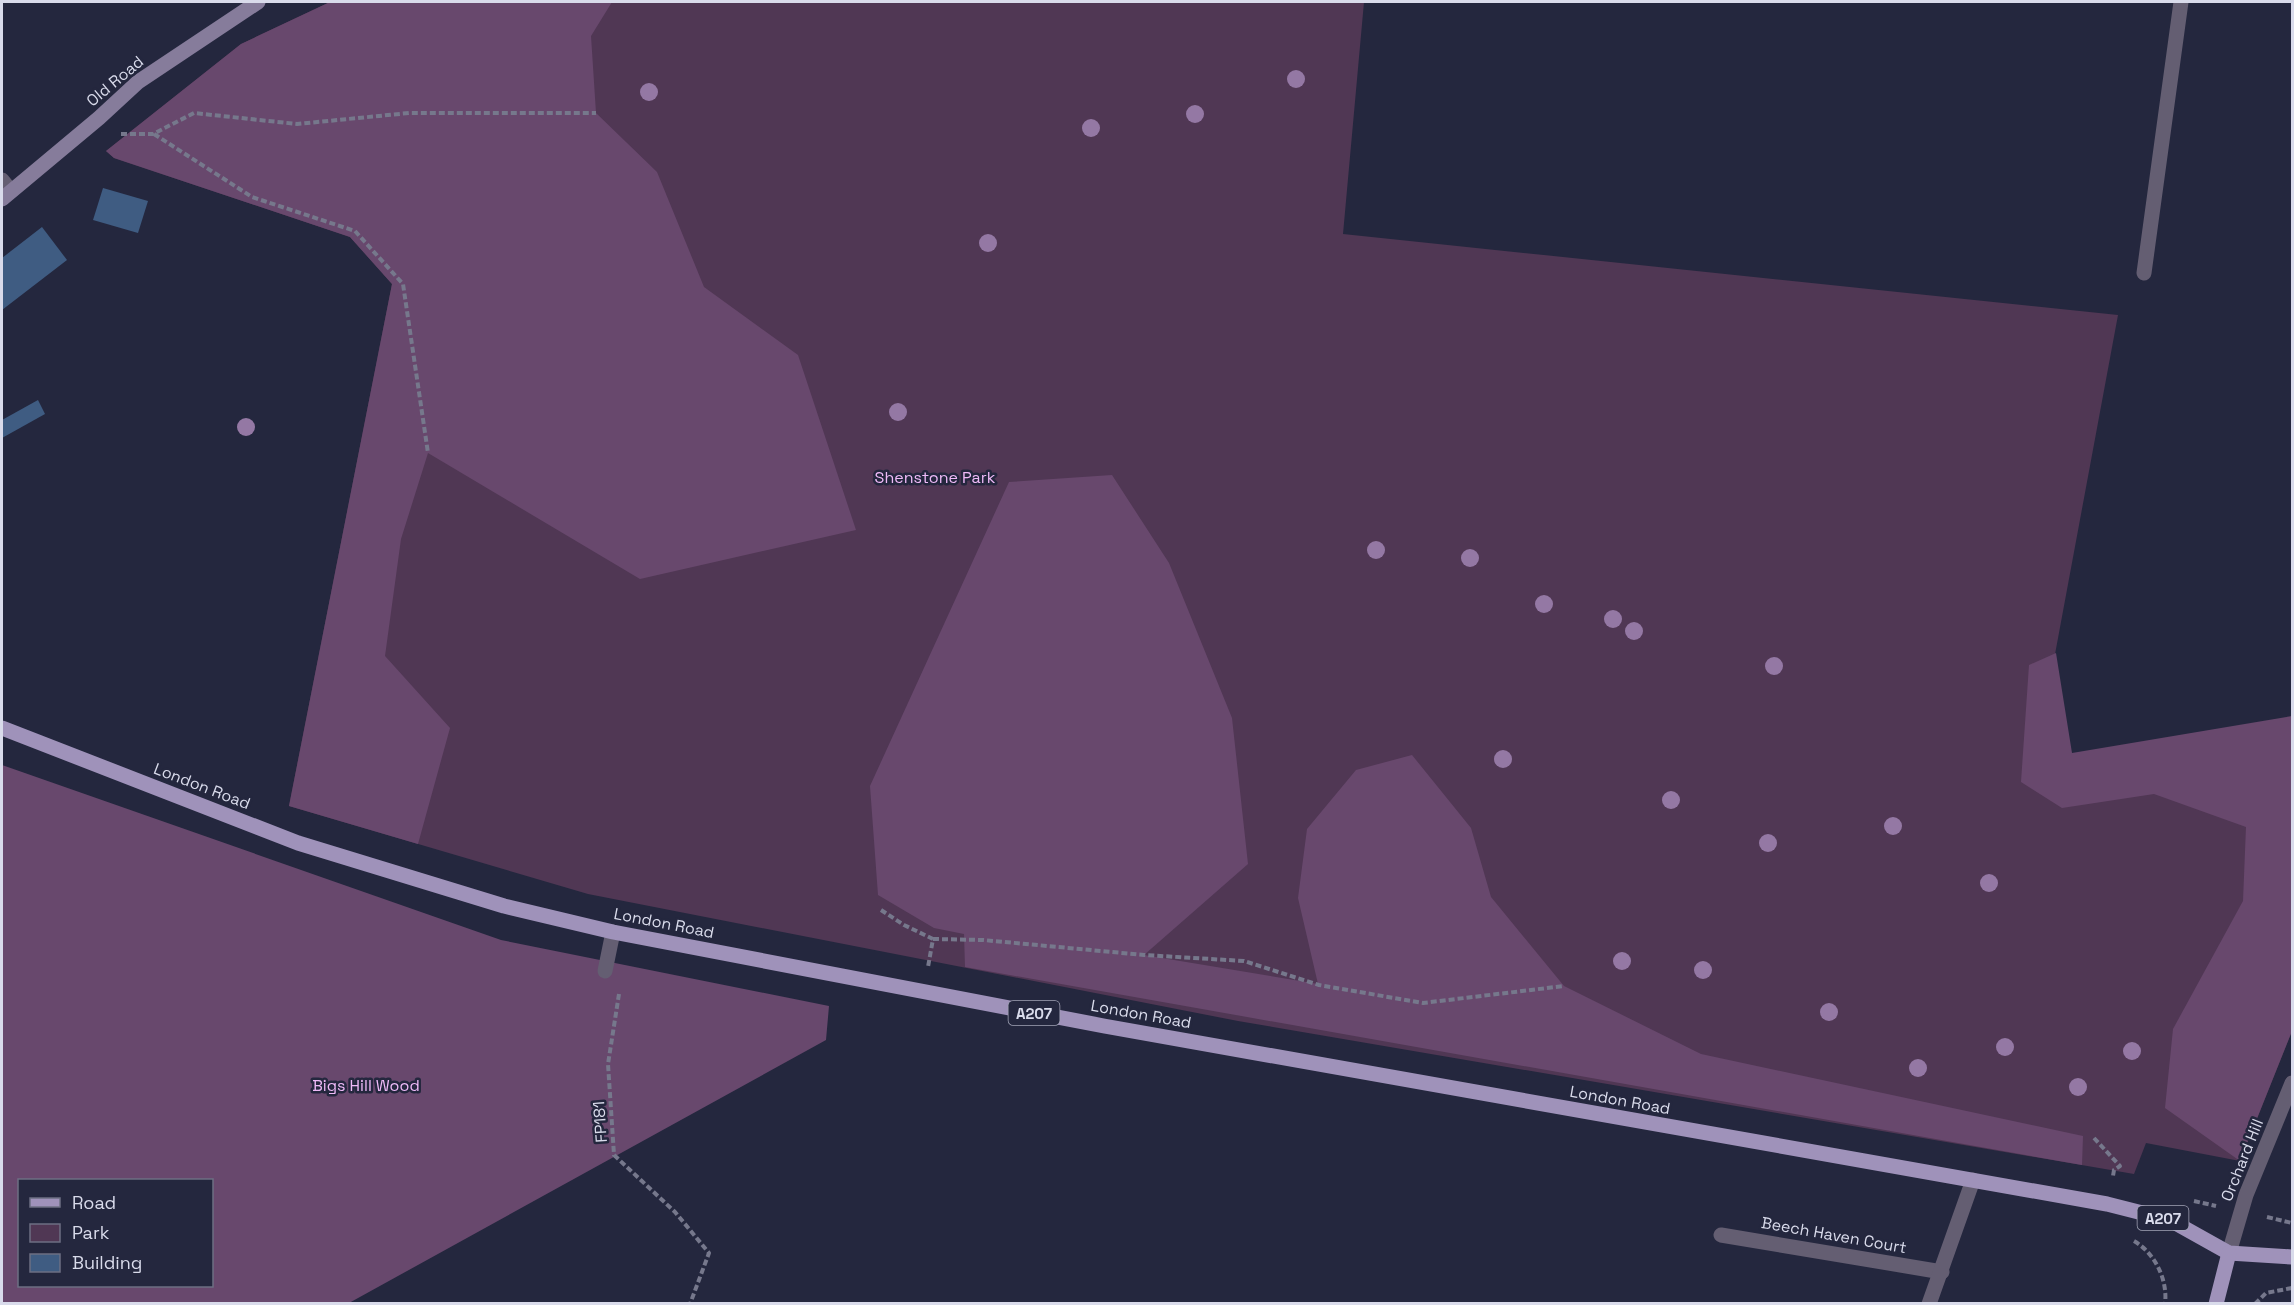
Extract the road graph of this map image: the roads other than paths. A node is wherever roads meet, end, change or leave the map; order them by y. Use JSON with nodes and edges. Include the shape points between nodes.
{"nodes":[{"id":1,"x":258,"y":2,"type":"edge"},
{"id":2,"x":2181,"y":2,"type":"edge"},
{"id":3,"x":5,"y":190,"type":"edge"},
{"id":4,"x":2144,"y":273,"type":"dead end"},
{"id":5,"x":2,"y":728,"type":"edge"},
{"id":6,"x":613,"y":932,"type":"junction"},
{"id":7,"x":605,"y":972,"type":"dead end"},
{"id":8,"x":2292,"y":1083,"type":"edge"},
{"id":9,"x":1973,"y":1180,"type":"junction"},
{"id":10,"x":1721,"y":1234,"type":"dead end"},
{"id":11,"x":2229,"y":1252,"type":"junction"},
{"id":12,"x":2292,"y":1257,"type":"edge"},
{"id":13,"x":1942,"y":1272,"type":"junction"},
{"id":14,"x":1929,"y":1304,"type":"edge"},
{"id":15,"x":2216,"y":1304,"type":"edge"}],
"edges":[{"from":1,"to":3,"type":"street","name":"Old Road","via":[[138,82],[99,118]]},
{"from":2,"to":4,"type":"street"},
{"from":5,"to":6,"type":"main road","name":"London Road","number":"A207","via":[[298,843],[504,906]]},
{"from":6,"to":7,"type":"street"},
{"from":6,"to":9,"type":"main road","name":"London Road","number":"A207","via":[[1127,1030]]},
{"from":8,"to":11,"type":"street","name":"Orchard Hill","via":[[2246,1195]]},
{"from":9,"to":11,"type":"main road","name":"London Road","number":"A207","via":[[2107,1204],[2170,1220]]},
{"from":9,"to":13,"type":"street"},
{"from":10,"to":13,"type":"street","name":"Beech Haven Court"},
{"from":11,"to":12,"type":"main road","name":"London Road","number":"A207"},
{"from":11,"to":15,"type":"main road"},
{"from":13,"to":14,"type":"street"}]}
